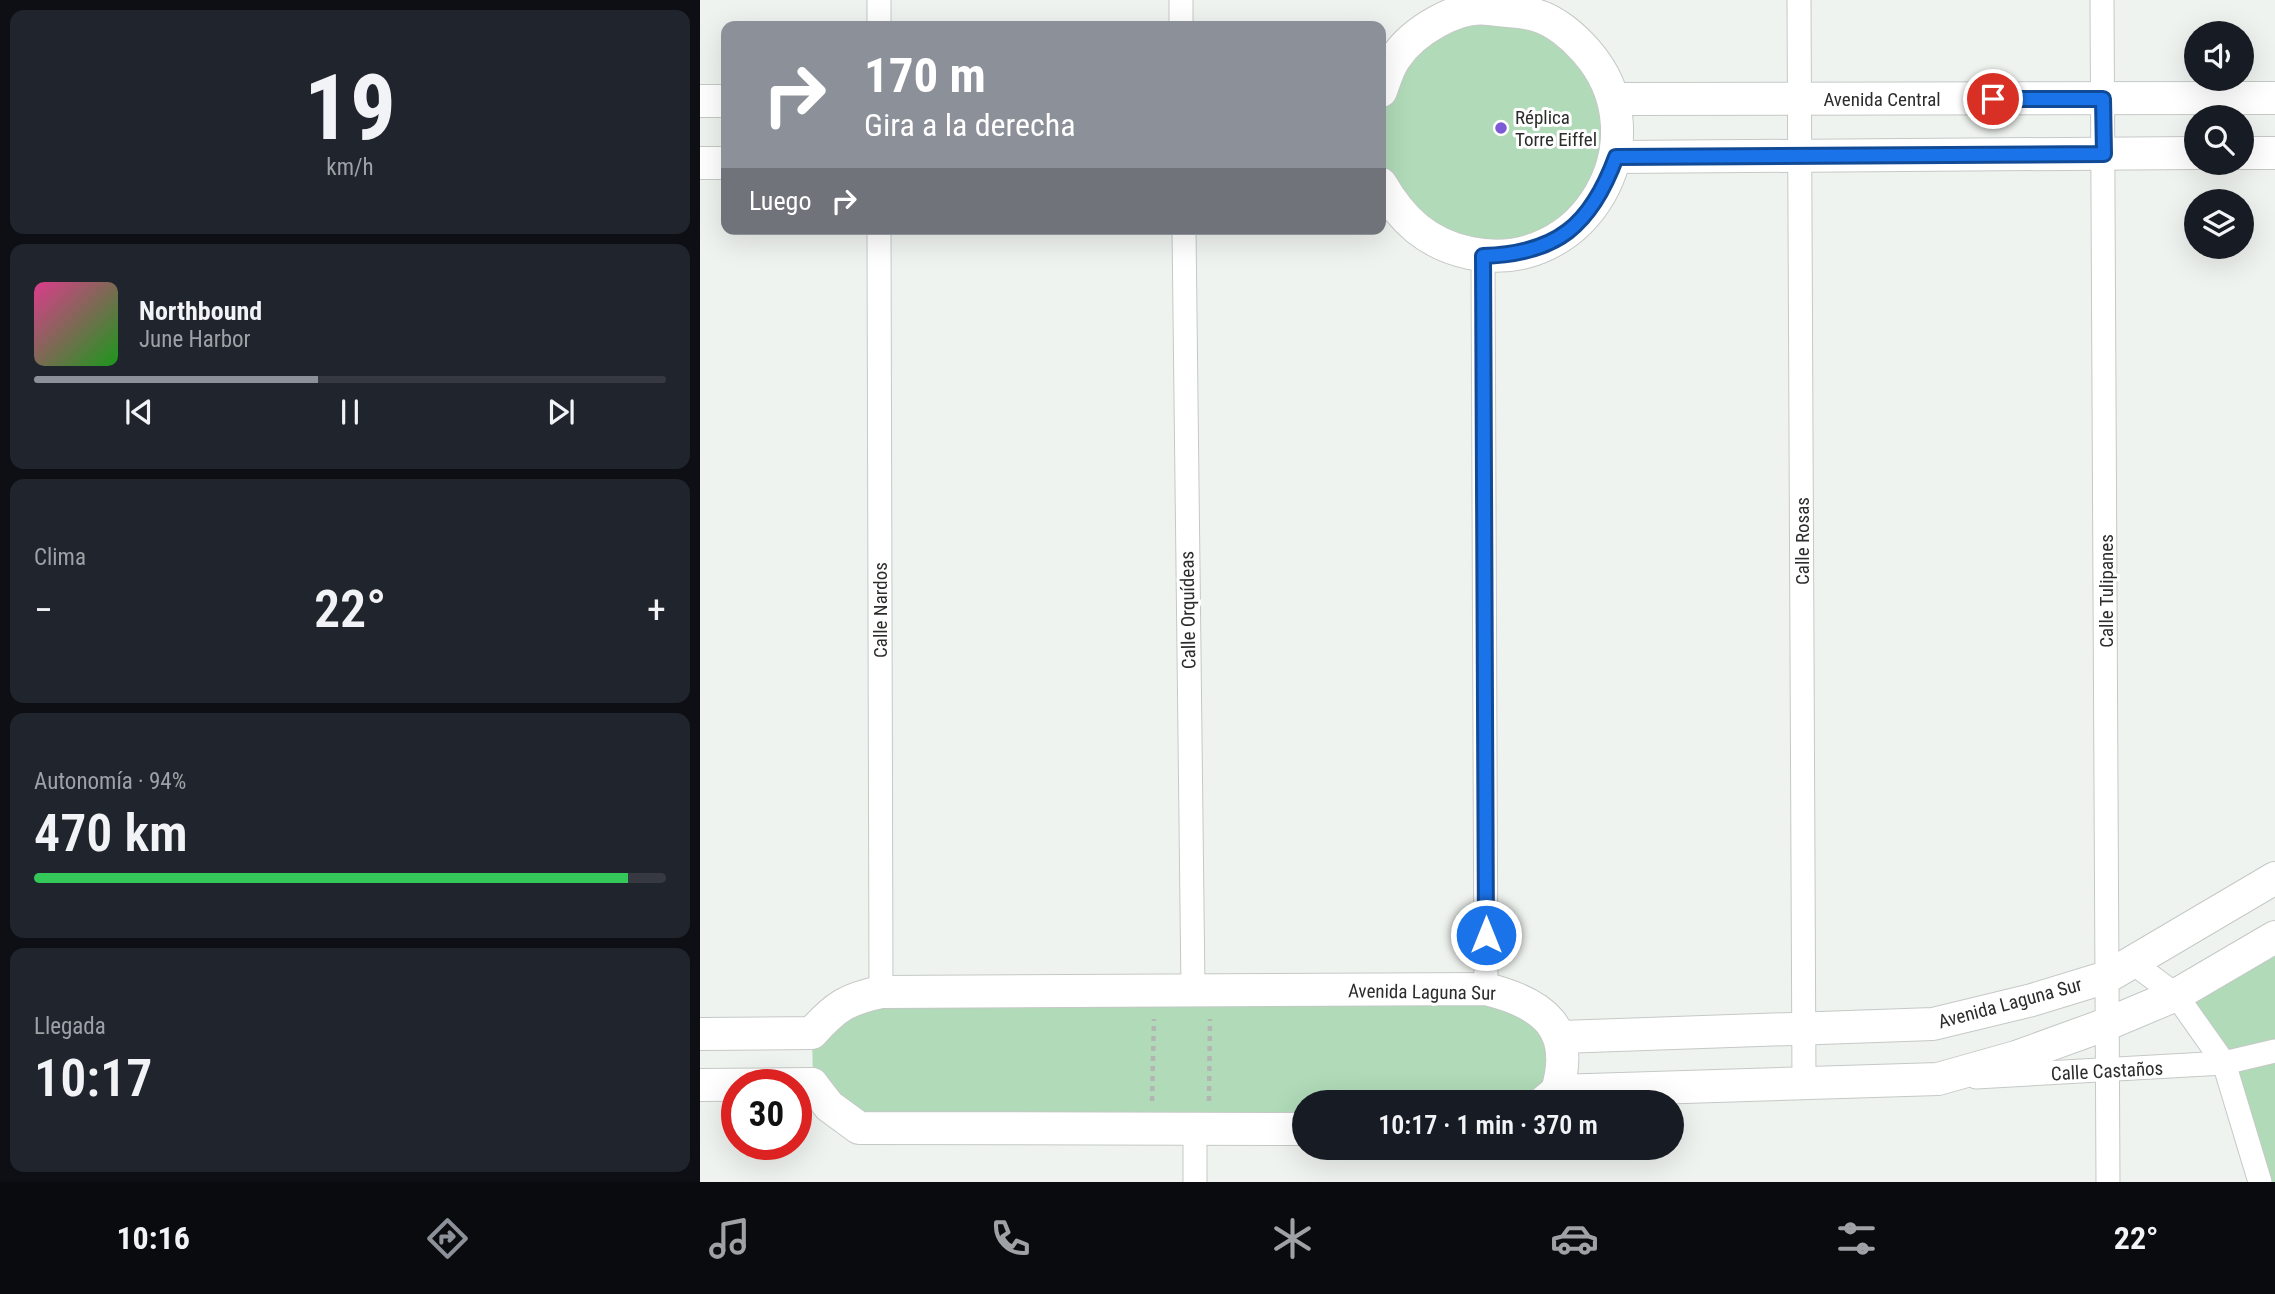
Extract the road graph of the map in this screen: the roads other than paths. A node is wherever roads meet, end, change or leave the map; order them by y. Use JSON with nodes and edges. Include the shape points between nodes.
{"nodes":[{"id":1,"x":879,"y":0,"type":"edge"},
{"id":2,"x":1181,"y":0,"type":"edge"},
{"id":3,"x":1799,"y":0,"type":"edge"},
{"id":4,"x":2102,"y":0,"type":"edge"},
{"id":5,"x":1482,"y":4,"type":"edge"},
{"id":6,"x":879,"y":21,"type":"edge"},
{"id":7,"x":1181,"y":21,"type":"edge"},
{"id":8,"x":1386,"y":79,"type":"edge"},
{"id":9,"x":2275,"y":98,"type":"edge"},
{"id":10,"x":1615,"y":99,"type":"junction"},
{"id":11,"x":1800,"y":99,"type":"junction"},
{"id":12,"x":2103,"y":99,"type":"junction"},
{"id":13,"x":700,"y":101,"type":"edge"},
{"id":14,"x":721,"y":101,"type":"edge"},
{"id":15,"x":2184,"y":153,"type":"edge"},
{"id":16,"x":2254,"y":153,"type":"edge"},
{"id":17,"x":2275,"y":153,"type":"edge"},
{"id":18,"x":2104,"y":154,"type":"junction"},
{"id":19,"x":1800,"y":156,"type":"junction"},
{"id":20,"x":1616,"y":157,"type":"junction"},
{"id":21,"x":700,"y":163,"type":"edge"},
{"id":22,"x":721,"y":163,"type":"edge"},
{"id":23,"x":1386,"y":193,"type":"edge"},
{"id":24,"x":879,"y":235,"type":"edge"},
{"id":25,"x":1184,"y":235,"type":"edge"},
{"id":26,"x":1483,"y":256,"type":"junction"},
{"id":27,"x":2275,"y":878,"type":"edge"},
{"id":28,"x":2275,"y":937,"type":"edge"},
{"id":29,"x":2120,"y":970,"type":"junction"},
{"id":30,"x":1486,"y":989,"type":"junction"},
{"id":31,"x":1202,"y":990,"type":"junction"},
{"id":32,"x":881,"y":992,"type":"junction"},
{"id":33,"x":2176,"y":995,"type":"junction"},
{"id":34,"x":2107,"y":1024,"type":"junction"},
{"id":35,"x":1804,"y":1029,"type":"junction"},
{"id":36,"x":812,"y":1033,"type":"junction"},
{"id":37,"x":700,"y":1034,"type":"edge"},
{"id":38,"x":1561,"y":1037,"type":"junction"},
{"id":39,"x":2275,"y":1051,"type":"edge"},
{"id":40,"x":2224,"y":1063,"type":"junction"},
{"id":41,"x":812,"y":1069,"type":"edge"},
{"id":42,"x":2108,"y":1072,"type":"junction"},
{"id":43,"x":1938,"y":1079,"type":"junction"},
{"id":44,"x":1804,"y":1082,"type":"junction"},
{"id":45,"x":812,"y":1084,"type":"edge"},
{"id":46,"x":700,"y":1085,"type":"edge"},
{"id":47,"x":721,"y":1085,"type":"edge"},
{"id":48,"x":1555,"y":1090,"type":"edge"},
{"id":49,"x":1669,"y":1090,"type":"edge"},
{"id":50,"x":1201,"y":1129,"type":"junction"},
{"id":51,"x":1292,"y":1129,"type":"edge"},
{"id":52,"x":1195,"y":1182,"type":"edge"},
{"id":53,"x":2108,"y":1182,"type":"edge"},
{"id":54,"x":2260,"y":1182,"type":"edge"}],
"edges":[{"from":1,"to":6,"type":"street"},
{"from":2,"to":7,"type":"street"},
{"from":3,"to":11,"type":"street","name":"Calle Rosas"},
{"from":4,"to":12,"type":"street","name":"Calle Tulipanes"},
{"from":5,"to":8,"type":"street","via":[[1423,30],[1395,57]]},
{"from":5,"to":10,"type":"street","via":[[1536,15],[1572,36],[1600,66]]},
{"from":9,"to":12,"type":"street","name":"Avenida Central"},
{"from":10,"to":11,"type":"street","name":"Avenida Central"},
{"from":10,"to":20,"type":"street"},
{"from":11,"to":12,"type":"street","name":"Avenida Central"},
{"from":11,"to":19,"type":"street","name":"Calle Rosas"},
{"from":12,"to":18,"type":"street","name":"Calle Tulipanes"},
{"from":13,"to":14,"type":"street"},
{"from":15,"to":18,"type":"street"},
{"from":16,"to":17,"type":"street"},
{"from":18,"to":19,"type":"street"},
{"from":18,"to":29,"type":"street","name":"Calle Tulipanes"},
{"from":19,"to":20,"type":"street"},
{"from":19,"to":35,"type":"street","name":"Calle Rosas"},
{"from":20,"to":26,"type":"street","via":[[1603,192],[1580,222],[1550,243],[1515,255]]},
{"from":21,"to":22,"type":"street"},
{"from":23,"to":26,"type":"street","via":[[1419,232],[1447,248]]},
{"from":24,"to":32,"type":"street","name":"Calle Nardos"},
{"from":25,"to":31,"type":"street","name":"Calle Orquídeas"},
{"from":26,"to":30,"type":"street"},
{"from":27,"to":29,"type":"street","name":"Avenida Laguna Sur"},
{"from":28,"to":33,"type":"street"},
{"from":29,"to":33,"type":"street"},
{"from":29,"to":34,"type":"street","name":"Calle Tulipanes"},
{"from":29,"to":35,"type":"street","name":"Avenida Laguna Sur","via":[[2032,1000],[1933,1024]]},
{"from":30,"to":31,"type":"street","name":"Avenida Laguna Sur"},
{"from":30,"to":38,"type":"street","name":"Avenida Laguna Sur","via":[[1519,997],[1537,1009]]},
{"from":31,"to":32,"type":"street","name":"Avenida Laguna Sur"},
{"from":32,"to":36,"type":"street","name":"Avenida Laguna Sur","via":[[854,998],[832,1010]]},
{"from":33,"to":34,"type":"street"},
{"from":33,"to":40,"type":"street"},
{"from":34,"to":42,"type":"street","name":"Calle Tulipanes"},
{"from":34,"to":43,"type":"street"},
{"from":35,"to":38,"type":"street","name":"Avenida Laguna Sur"},
{"from":35,"to":44,"type":"street","name":"Calle Rosas"},
{"from":36,"to":37,"type":"street"},
{"from":36,"to":41,"type":"street"},
{"from":38,"to":48,"type":"street","via":[[1562,1076]]},
{"from":39,"to":40,"type":"street","name":"Calle Castaños"},
{"from":40,"to":42,"type":"street","name":"Calle Castaños"},
{"from":40,"to":54,"type":"street"},
{"from":42,"to":43,"type":"street","name":"Calle Castaños"},
{"from":42,"to":53,"type":"street","name":"Calle Tulipanes"},
{"from":43,"to":44,"type":"street"},
{"from":44,"to":49,"type":"street"},
{"from":45,"to":50,"type":"street","via":[[829,1106],[859,1128]]},
{"from":46,"to":47,"type":"street"},
{"from":50,"to":51,"type":"street"},
{"from":50,"to":52,"type":"street"}]}
